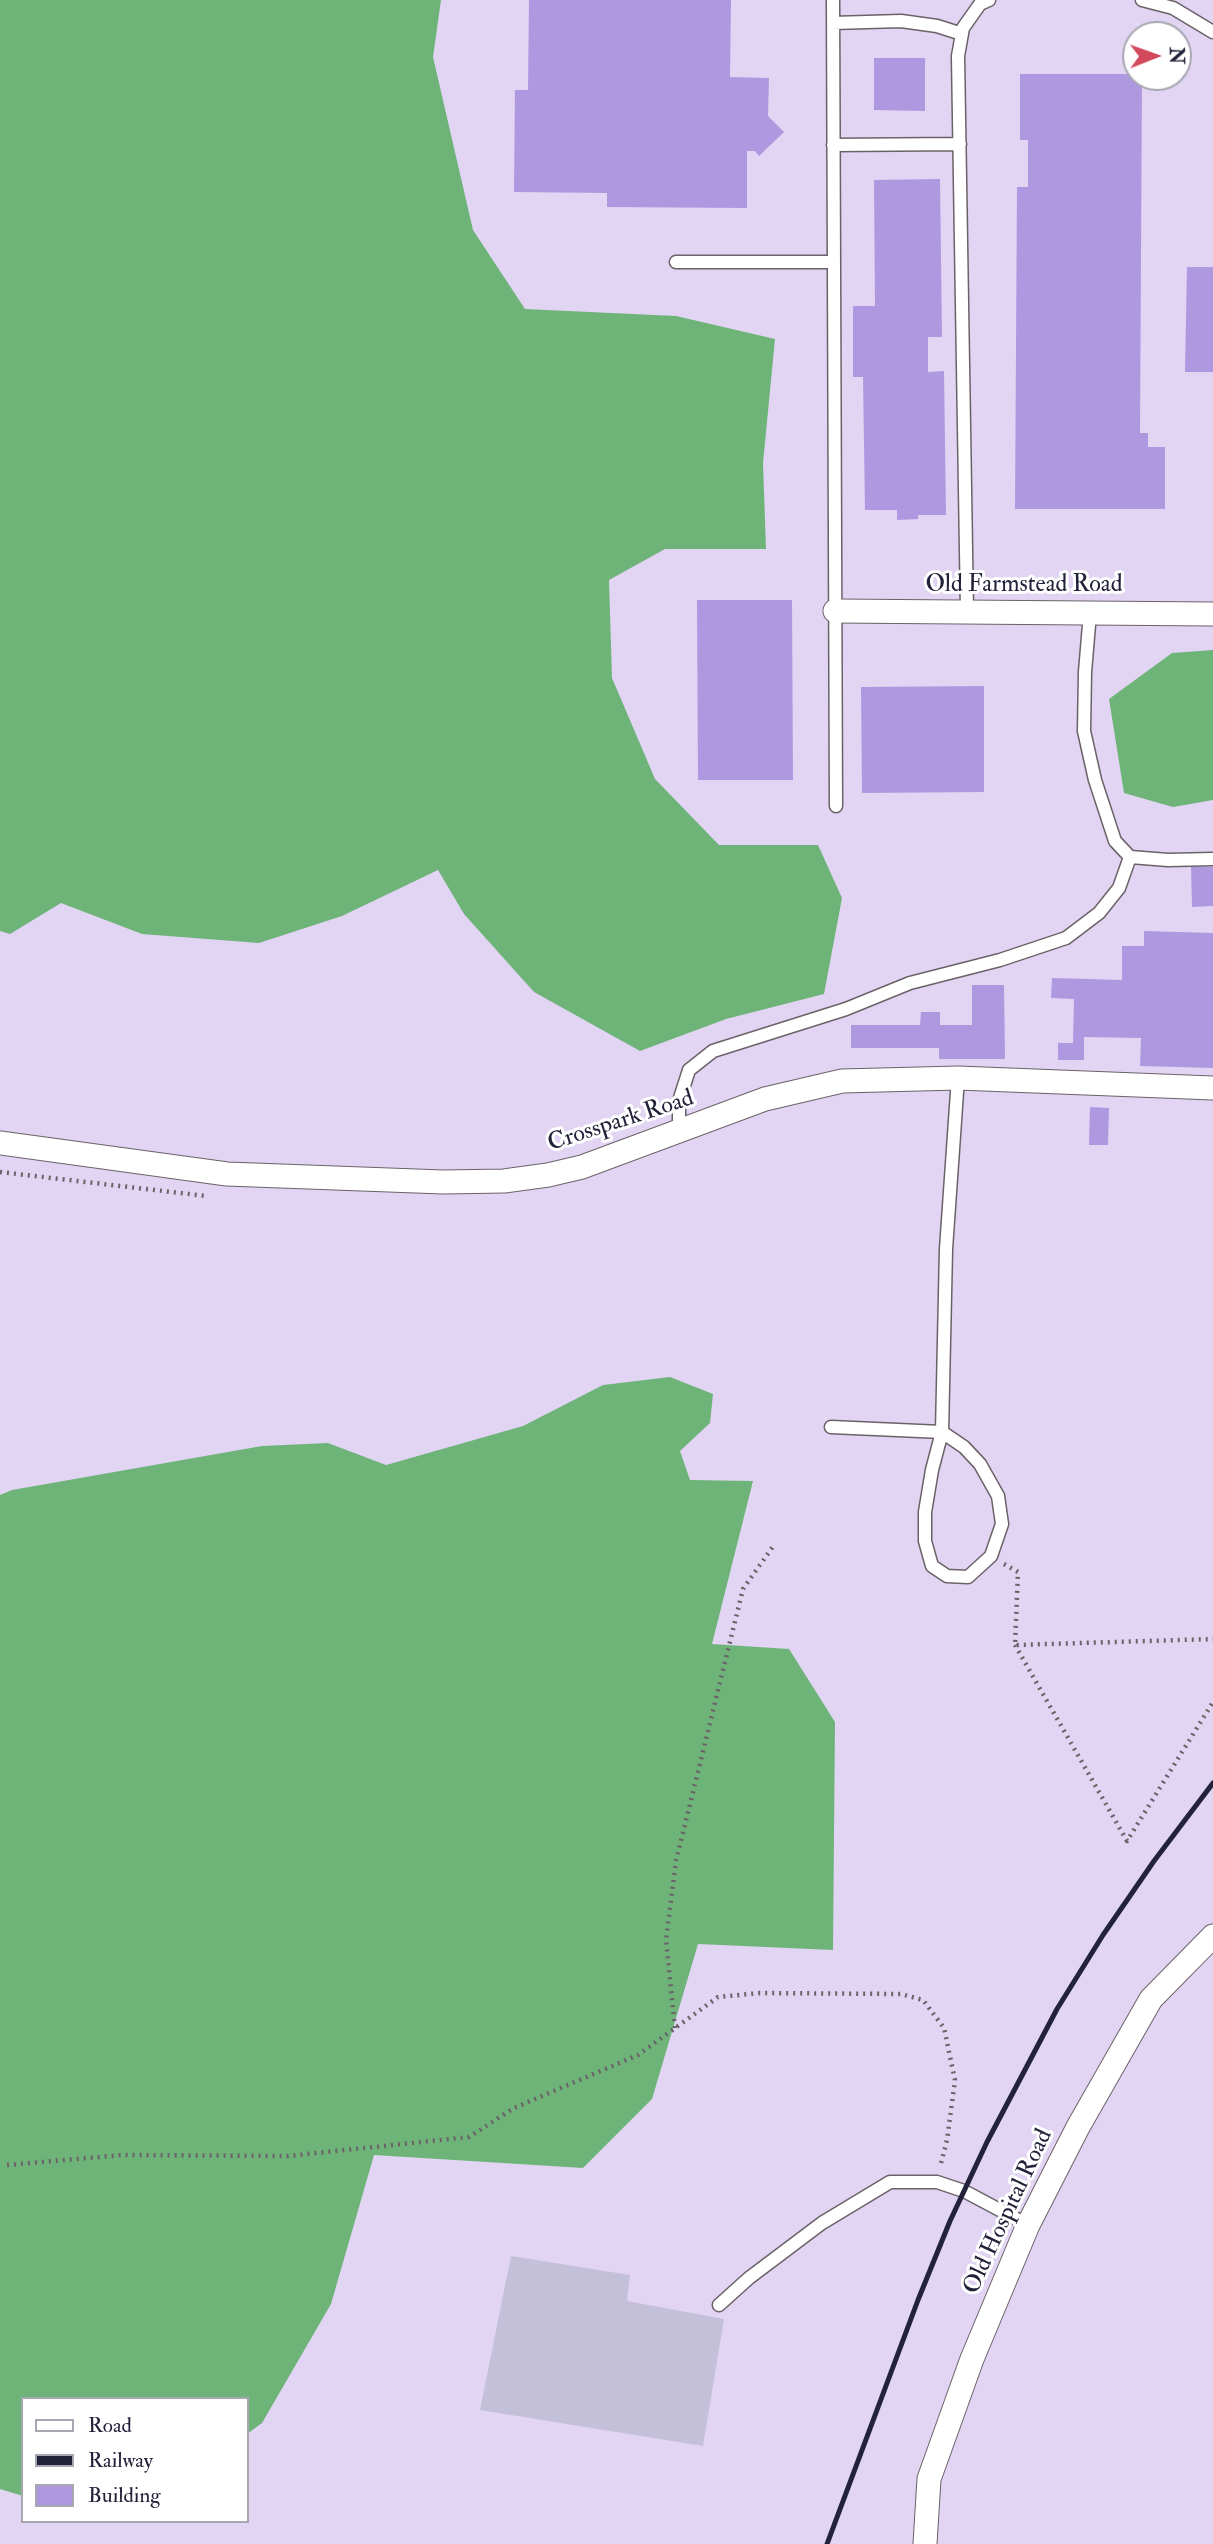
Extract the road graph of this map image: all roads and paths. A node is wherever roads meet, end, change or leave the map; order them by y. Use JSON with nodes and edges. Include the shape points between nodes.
{"nodes":[{"id":1,"x":833,"y":0,"type":"edge"},
{"id":2,"x":989,"y":0,"type":"edge"},
{"id":3,"x":1142,"y":0,"type":"edge"},
{"id":4,"x":833,"y":23,"type":"junction"},
{"id":5,"x":1213,"y":32,"type":"edge"},
{"id":6,"x":962,"y":34,"type":"junction"},
{"id":7,"x":960,"y":144,"type":"junction"},
{"id":8,"x":833,"y":145,"type":"junction"},
{"id":9,"x":677,"y":262,"type":"dead end"},
{"id":10,"x":834,"y":262,"type":"junction"},
{"id":11,"x":835,"y":611,"type":"junction"},
{"id":12,"x":967,"y":612,"type":"junction"},
{"id":13,"x":1090,"y":613,"type":"junction"},
{"id":14,"x":1213,"y":614,"type":"edge"},
{"id":15,"x":836,"y":806,"type":"dead end"},
{"id":16,"x":1130,"y":857,"type":"junction"},
{"id":17,"x":1213,"y":859,"type":"edge"},
{"id":18,"x":958,"y":1078,"type":"junction"},
{"id":19,"x":1213,"y":1088,"type":"edge"},
{"id":20,"x":680,"y":1132,"type":"junction"},
{"id":21,"x":0,"y":1143,"type":"edge"},
{"id":22,"x":0,"y":1172,"type":"edge"},
{"id":23,"x":227,"y":1174,"type":"junction"},
{"id":24,"x":831,"y":1427,"type":"dead end"},
{"id":25,"x":942,"y":1432,"type":"junction"},
{"id":26,"x":774,"y":1545,"type":"dead end"},
{"id":27,"x":992,"y":1556,"type":"junction"},
{"id":28,"x":1213,"y":1639,"type":"edge"},
{"id":29,"x":1015,"y":1645,"type":"junction"},
{"id":30,"x":1213,"y":1702,"type":"edge"},
{"id":31,"x":1213,"y":1936,"type":"edge"},
{"id":32,"x":675,"y":2028,"type":"junction"},
{"id":33,"x":7,"y":2165,"type":"dead end"},
{"id":34,"x":937,"y":2182,"type":"junction"},
{"id":35,"x":1028,"y":2225,"type":"junction"},
{"id":36,"x":719,"y":2305,"type":"dead end"},
{"id":37,"x":925,"y":2544,"type":"edge"}],
"edges":[{"from":1,"to":4,"type":"lane"},
{"from":2,"to":6,"type":"lane","via":[[980,4]]},
{"from":3,"to":5,"type":"lane","via":[[1173,8]]},
{"from":4,"to":6,"type":"lane","via":[[901,21]]},
{"from":4,"to":8,"type":"lane"},
{"from":6,"to":7,"type":"lane","via":[[958,56]]},
{"from":7,"to":8,"type":"lane"},
{"from":7,"to":12,"type":"lane"},
{"from":8,"to":10,"type":"lane"},
{"from":9,"to":10,"type":"lane"},
{"from":10,"to":11,"type":"lane"},
{"from":11,"to":12,"type":"street","name":"Old Farmstead Road"},
{"from":11,"to":15,"type":"lane"},
{"from":12,"to":13,"type":"street","name":"Old Farmstead Road"},
{"from":13,"to":14,"type":"street","name":"Old Farmstead Road"},
{"from":13,"to":16,"type":"lane","via":[[1084,731],[1115,842]]},
{"from":16,"to":17,"type":"lane"},
{"from":16,"to":20,"type":"lane","via":[[1119,888],[1099,913],[1066,938],[910,983],[846,1009],[713,1051],[689,1070],[679,1101]]},
{"from":18,"to":19,"type":"street","name":"Crosspark Road"},
{"from":18,"to":20,"type":"street","name":"Crosspark Road","via":[[842,1081],[805,1088]]},
{"from":18,"to":25,"type":"lane","via":[[946,1249]]},
{"from":20,"to":23,"type":"street","name":"Crosspark Road","via":[[582,1167],[504,1181]]},
{"from":21,"to":23,"type":"street","name":"Crosspark Road"},
{"from":22,"to":23,"type":"path","via":[[210,1196]]},
{"from":24,"to":25,"type":"lane"},
{"from":25,"to":27,"type":"lane","via":[[979,1464],[998,1496],[1002,1524]]},
{"from":25,"to":27,"type":"lane","via":[[925,1512],[925,1541],[932,1566],[947,1576],[968,1577]]},
{"from":26,"to":32,"type":"path","via":[[743,1589],[676,1861],[666,1940]]},
{"from":27,"to":29,"type":"path","via":[[1018,1572]]},
{"from":28,"to":29,"type":"path"},
{"from":29,"to":30,"type":"path","via":[[1127,1841]]},
{"from":31,"to":35,"type":"street","name":"Old Hospital Road","via":[[1151,1999]]},
{"from":32,"to":33,"type":"path","via":[[638,2055],[514,2108],[469,2137],[288,2156],[122,2155]]},
{"from":32,"to":34,"type":"path","via":[[718,1997],[901,1994],[923,2000],[944,2028],[955,2080]]},
{"from":34,"to":35,"type":"lane","via":[[964,2190]]},
{"from":34,"to":36,"type":"lane","via":[[890,2182],[822,2223]]},
{"from":35,"to":37,"type":"street","name":"Old Hospital Road","via":[[972,2359],[929,2479]]}]}
